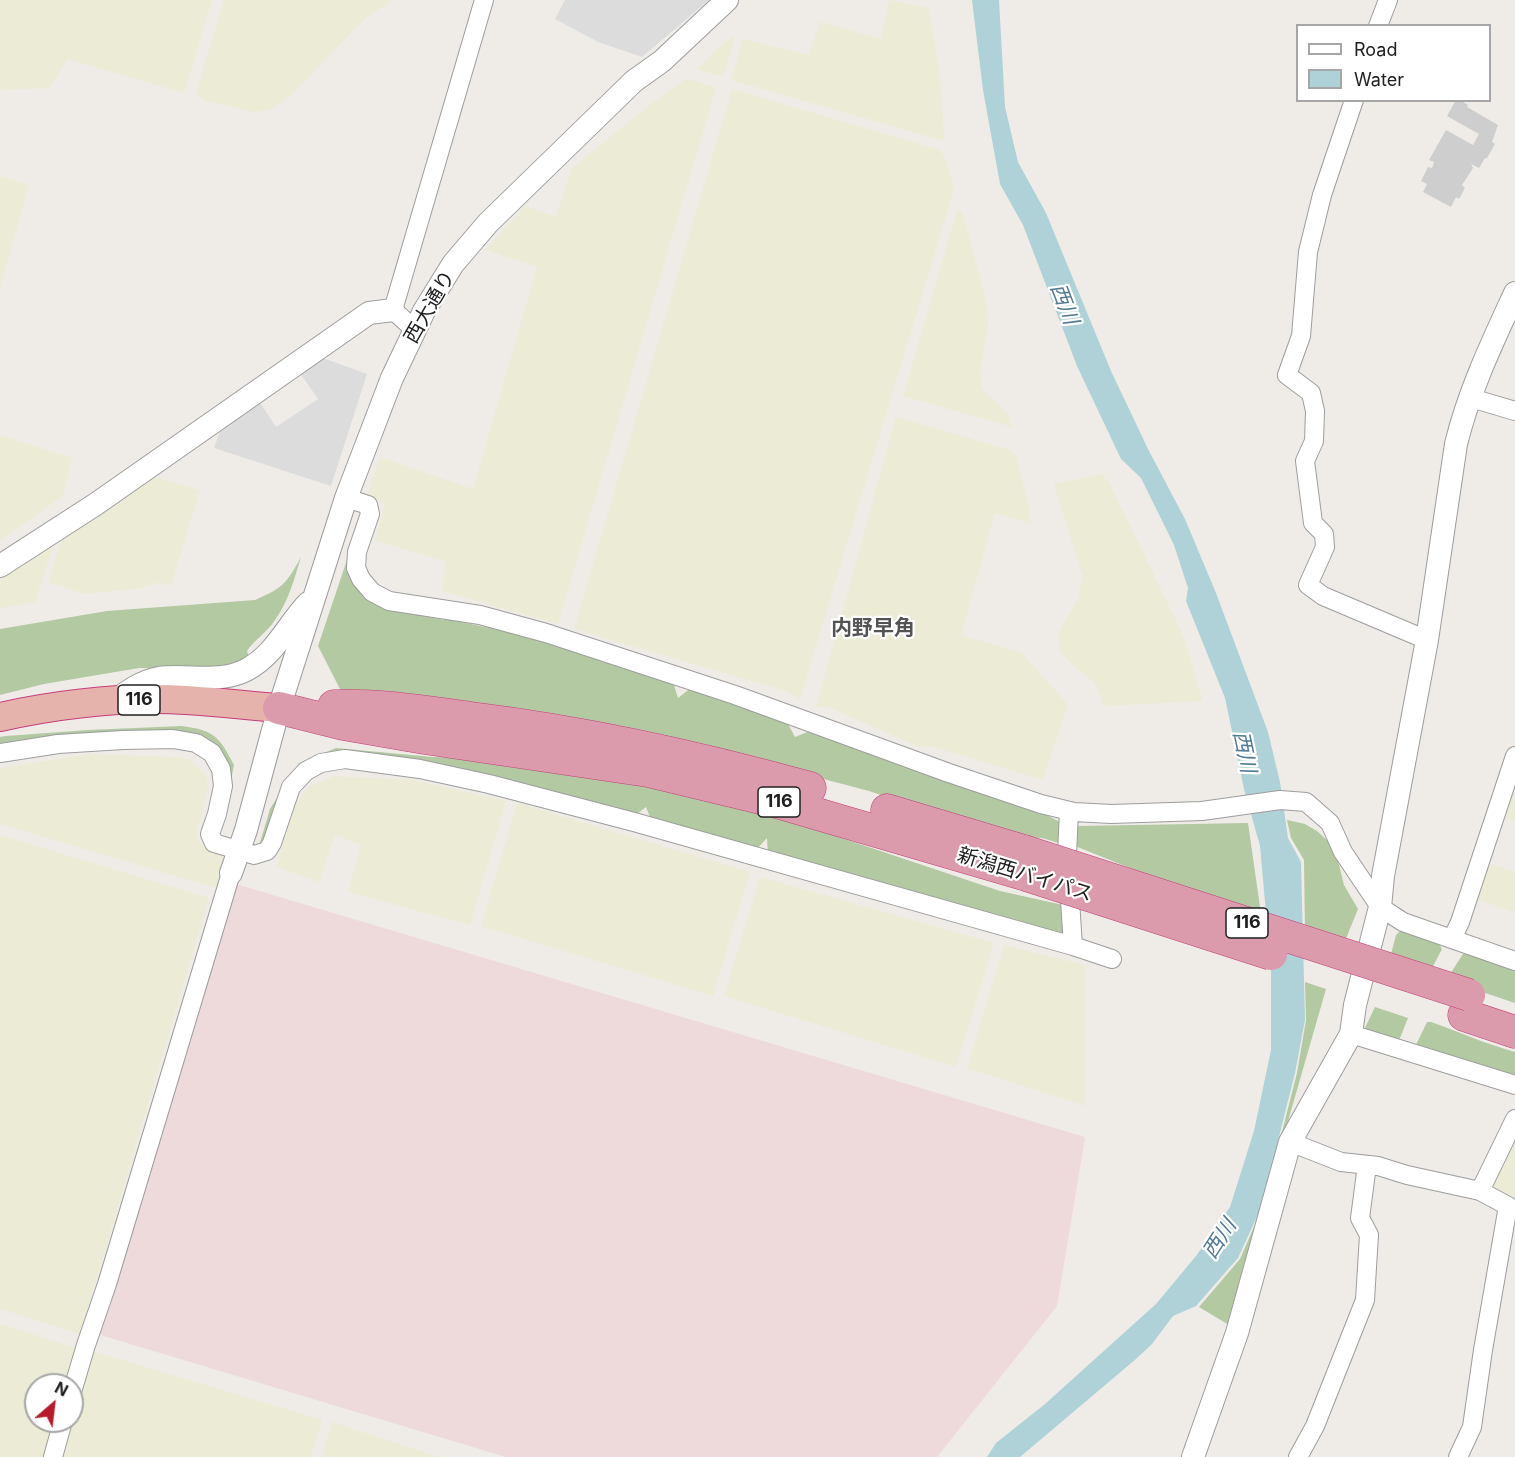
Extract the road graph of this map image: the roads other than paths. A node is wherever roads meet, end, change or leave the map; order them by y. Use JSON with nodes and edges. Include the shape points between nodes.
{"nodes":[{"id":1,"x":484,"y":0,"type":"edge"},
{"id":2,"x":727,"y":0,"type":"edge"},
{"id":3,"x":1388,"y":0,"type":"edge"},
{"id":4,"x":1379,"y":24,"type":"edge"},
{"id":5,"x":1353,"y":102,"type":"edge"},
{"id":6,"x":1515,"y":293,"type":"edge"},
{"id":7,"x":393,"y":310,"type":"junction"},
{"id":8,"x":415,"y":330,"type":"junction"},
{"id":9,"x":1471,"y":398,"type":"junction"},
{"id":10,"x":1515,"y":411,"type":"edge"},
{"id":11,"x":346,"y":498,"type":"junction"},
{"id":12,"x":0,"y":566,"type":"edge"},
{"id":13,"x":315,"y":595,"type":"junction"},
{"id":14,"x":1427,"y":640,"type":"junction"},
{"id":15,"x":113,"y":702,"type":"junction"},
{"id":16,"x":279,"y":708,"type":"junction"},
{"id":17,"x":0,"y":717,"type":"edge"},
{"id":18,"x":0,"y":753,"type":"edge"},
{"id":19,"x":1515,"y":756,"type":"edge"},
{"id":20,"x":1069,"y":811,"type":"junction"},
{"id":21,"x":234,"y":862,"type":"junction"},
{"id":22,"x":1380,"y":907,"type":"junction"},
{"id":23,"x":1452,"y":939,"type":"junction"},
{"id":24,"x":1073,"y":946,"type":"junction"},
{"id":25,"x":1112,"y":959,"type":"dead end"},
{"id":26,"x":1515,"y":961,"type":"edge"},
{"id":27,"x":1466,"y":1005,"type":"junction"},
{"id":28,"x":1515,"y":1010,"type":"edge"},
{"id":29,"x":1515,"y":1032,"type":"edge"},
{"id":30,"x":1351,"y":1034,"type":"junction"},
{"id":31,"x":1515,"y":1085,"type":"edge"},
{"id":32,"x":1515,"y":1119,"type":"edge"},
{"id":33,"x":1290,"y":1142,"type":"junction"},
{"id":34,"x":1367,"y":1166,"type":"junction"},
{"id":35,"x":1480,"y":1191,"type":"junction"},
{"id":36,"x":1508,"y":1255,"type":"edge"},
{"id":37,"x":78,"y":1373,"type":"edge"},
{"id":38,"x":60,"y":1433,"type":"edge"},
{"id":39,"x":53,"y":1457,"type":"edge"},
{"id":40,"x":1193,"y":1457,"type":"edge"},
{"id":41,"x":1298,"y":1457,"type":"edge"},
{"id":42,"x":1458,"y":1457,"type":"edge"}],
"edges":[{"from":1,"to":7,"type":"street"},
{"from":2,"to":8,"type":"street","name":"西大通り","via":[[662,61],[634,81],[488,223],[440,283]]},
{"from":3,"to":4,"type":"street"},
{"from":5,"to":14,"type":"street","via":[[1322,195],[1308,252],[1301,336],[1287,375],[1311,393],[1315,411],[1314,441],[1305,461],[1313,523],[1324,534],[1324,547],[1308,585],[1323,596]]},
{"from":6,"to":9,"type":"street","via":[[1480,368]]},
{"from":7,"to":8,"type":"street"},
{"from":7,"to":12,"type":"street","via":[[369,313],[96,504]]},
{"from":8,"to":11,"type":"street","name":"西大通り","via":[[392,378]]},
{"from":9,"to":10,"type":"street"},
{"from":9,"to":14,"type":"street","via":[[1456,444]]},
{"from":11,"to":13,"type":"street","name":"西大通り"},
{"from":11,"to":20,"type":"street","via":[[368,505],[370,514],[357,552],[356,568],[372,592],[389,602],[480,615],[546,633]]},
{"from":13,"to":15,"type":"street","via":[[273,649],[245,670],[232,676],[159,678],[135,687]]},
{"from":13,"to":16,"type":"street","name":"西大通り"},
{"from":14,"to":22,"type":"street"},
{"from":15,"to":16,"type":"highway","number":"116","via":[[154,699]]},
{"from":15,"to":17,"type":"highway","number":"116"},
{"from":16,"to":21,"type":"street","name":"西大通り"},
{"from":16,"to":27,"type":"highway","name":"新潟西バイパス","number":"116","bridge":true,"via":[[366,728],[527,739],[1025,863]]},
{"from":18,"to":21,"type":"street","via":[[123,740],[196,742],[212,753],[221,769],[223,786],[210,838]]},
{"from":19,"to":23,"type":"street"},
{"from":20,"to":22,"type":"street","via":[[1111,814],[1202,810],[1280,800],[1306,802],[1330,823],[1343,852]]},
{"from":20,"to":24,"type":"street","via":[[1067,855]]},
{"from":21,"to":24,"type":"street","via":[[267,851],[291,787],[306,771],[321,763],[345,759],[489,784]]},
{"from":21,"to":37,"type":"street"},
{"from":22,"to":23,"type":"street","via":[[1403,922]]},
{"from":22,"to":30,"type":"street"},
{"from":23,"to":26,"type":"street"},
{"from":24,"to":25,"type":"street"},
{"from":27,"to":28,"type":"highway","name":"新潟西バイパス","number":"116"},
{"from":27,"to":29,"type":"highway","name":"新潟西バイパス","number":"116"},
{"from":30,"to":31,"type":"street"},
{"from":30,"to":33,"type":"street"},
{"from":32,"to":35,"type":"street"},
{"from":33,"to":34,"type":"street","via":[[1341,1162]]},
{"from":33,"to":40,"type":"street","via":[[1237,1333]]},
{"from":34,"to":35,"type":"street"},
{"from":34,"to":41,"type":"street","via":[[1360,1218],[1369,1234],[1365,1300],[1315,1426]]},
{"from":35,"to":36,"type":"street","via":[[1508,1206]]},
{"from":36,"to":42,"type":"street","via":[[1483,1350],[1472,1427]]},
{"from":38,"to":39,"type":"street"}]}
